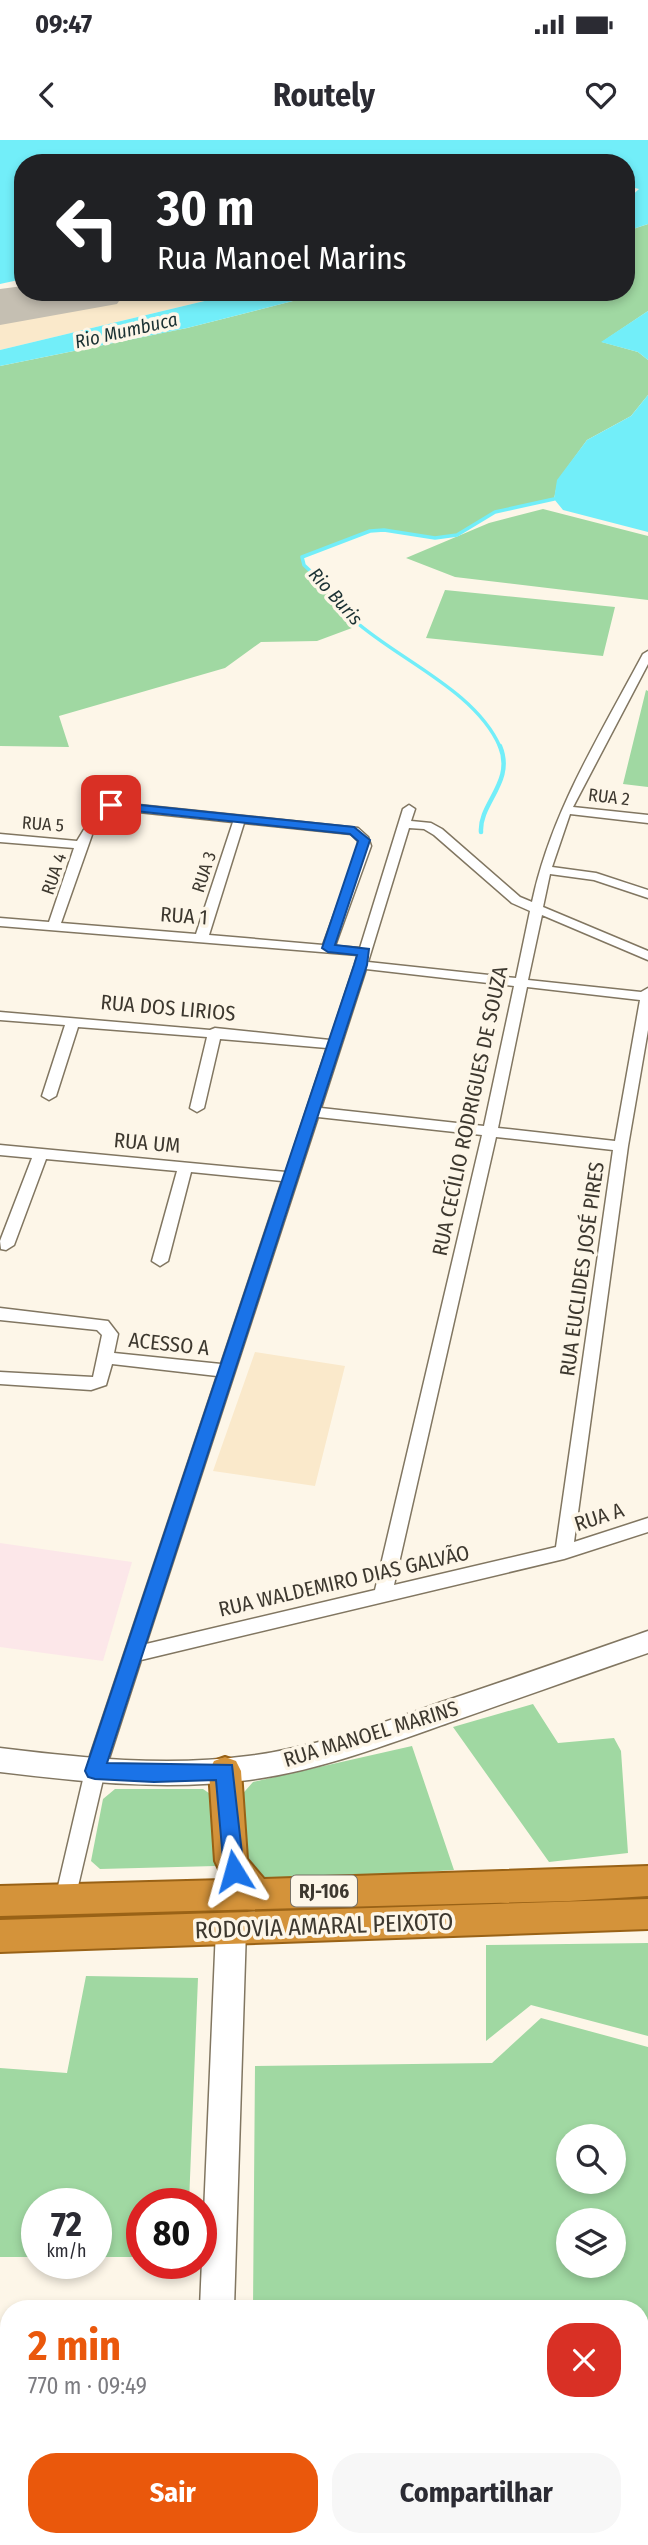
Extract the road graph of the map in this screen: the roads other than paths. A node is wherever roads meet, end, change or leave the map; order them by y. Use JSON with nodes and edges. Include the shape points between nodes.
{"nodes":[{"id":1,"x":648,"y":654,"type":"edge"},
{"id":2,"x":566,"y":810,"type":"junction"},
{"id":3,"x":240,"y":818,"type":"junction"},
{"id":4,"x":648,"y":819,"type":"edge"},
{"id":5,"x":0,"y":838,"type":"edge"},
{"id":6,"x":83,"y":845,"type":"junction"},
{"id":7,"x":545,"y":870,"type":"junction"},
{"id":8,"x":648,"y":894,"type":"edge"},
{"id":9,"x":536,"y":910,"type":"junction"},
{"id":10,"x":0,"y":922,"type":"edge"},
{"id":11,"x":54,"y":926,"type":"junction"},
{"id":12,"x":202,"y":936,"type":"junction"},
{"id":13,"x":328,"y":948,"type":"junction"},
{"id":14,"x":648,"y":956,"type":"edge"},
{"id":15,"x":363,"y":958,"type":"junction"},
{"id":16,"x":520,"y":982,"type":"junction"},
{"id":17,"x":648,"y":995,"type":"edge"},
{"id":18,"x":0,"y":1016,"type":"edge"},
{"id":19,"x":73,"y":1021,"type":"junction"},
{"id":20,"x":215,"y":1032,"type":"junction"},
{"id":21,"x":333,"y":1044,"type":"junction"},
{"id":22,"x":50,"y":1096,"type":"dead end"},
{"id":23,"x":197,"y":1108,"type":"dead end"},
{"id":24,"x":312,"y":1112,"type":"junction"},
{"id":25,"x":490,"y":1131,"type":"junction"},
{"id":26,"x":621,"y":1146,"type":"junction"},
{"id":27,"x":0,"y":1150,"type":"edge"},
{"id":28,"x":40,"y":1154,"type":"junction"},
{"id":29,"x":186,"y":1167,"type":"junction"},
{"id":30,"x":290,"y":1177,"type":"junction"},
{"id":31,"x":6,"y":1245,"type":"dead end"},
{"id":32,"x":160,"y":1261,"type":"dead end"},
{"id":33,"x":0,"y":1314,"type":"edge"},
{"id":34,"x":106,"y":1359,"type":"junction"},
{"id":35,"x":228,"y":1371,"type":"junction"},
{"id":36,"x":0,"y":1378,"type":"edge"},
{"id":37,"x":648,"y":1525,"type":"edge"},
{"id":38,"x":564,"y":1552,"type":"junction"},
{"id":39,"x":383,"y":1594,"type":"junction"},
{"id":40,"x":648,"y":1642,"type":"edge"},
{"id":41,"x":135,"y":1654,"type":"junction"},
{"id":42,"x":0,"y":1760,"type":"edge"},
{"id":43,"x":95,"y":1771,"type":"junction"},
{"id":44,"x":225,"y":1771,"type":"junction"},
{"id":45,"x":648,"y":1881,"type":"edge"},
{"id":46,"x":256,"y":1893,"type":"junction"},
{"id":47,"x":65,"y":1899,"type":"junction"},
{"id":48,"x":0,"y":1901,"type":"edge"},
{"id":49,"x":648,"y":1914,"type":"edge"},
{"id":50,"x":231,"y":1929,"type":"junction"},
{"id":51,"x":0,"y":1936,"type":"edge"},
{"id":52,"x":217,"y":2300,"type":"edge"}],
"edges":[{"from":1,"to":2,"type":"street","name":"RUA CECÍLIO RODRIGUES DE SOUZA"},
{"from":2,"to":4,"type":"street","name":"RUA 2"},
{"from":2,"to":7,"type":"street","name":"RUA CECÍLIO RODRIGUES DE SOUZA"},
{"from":3,"to":6,"type":"street","name":"RUA 4","via":[[111,805],[98,813]]},
{"from":3,"to":12,"type":"street","name":"RUA 3"},
{"from":3,"to":13,"type":"street","name":"RUA 4","via":[[361,835],[365,846]]},
{"from":5,"to":6,"type":"street","name":"RUA 5"},
{"from":6,"to":11,"type":"street","name":"RUA 4"},
{"from":7,"to":8,"type":"street","via":[[596,877]]},
{"from":7,"to":9,"type":"street","name":"RUA CECÍLIO RODRIGUES DE SOUZA"},
{"from":9,"to":14,"type":"street"},
{"from":9,"to":15,"type":"street","via":[[496,886],[432,828],[407,817]]},
{"from":9,"to":16,"type":"street","name":"RUA CECÍLIO RODRIGUES DE SOUZA"},
{"from":10,"to":11,"type":"street","name":"RUA 1"},
{"from":11,"to":12,"type":"street","name":"RUA 1"},
{"from":12,"to":13,"type":"street","name":"RUA 1"},
{"from":13,"to":15,"type":"street","name":"RUA 1"},
{"from":15,"to":16,"type":"street","name":"RUA 1"},
{"from":15,"to":21,"type":"street"},
{"from":16,"to":17,"type":"street","name":"RUA 1"},
{"from":16,"to":25,"type":"street","name":"RUA CECÍLIO RODRIGUES DE SOUZA"},
{"from":17,"to":26,"type":"street","name":"RUA EUCLIDES JOSÉ PIRES"},
{"from":18,"to":19,"type":"street","name":"RUA DOS LIRIOS"},
{"from":19,"to":20,"type":"street","name":"RUA DOS LIRIOS"},
{"from":19,"to":22,"type":"street"},
{"from":20,"to":21,"type":"street","name":"RUA DOS LIRIOS"},
{"from":20,"to":23,"type":"street"},
{"from":21,"to":24,"type":"street"},
{"from":24,"to":25,"type":"street"},
{"from":24,"to":30,"type":"street"},
{"from":25,"to":26,"type":"street"},
{"from":25,"to":39,"type":"street","name":"RUA CECÍLIO RODRIGUES DE SOUZA"},
{"from":26,"to":38,"type":"street","name":"RUA EUCLIDES JOSÉ PIRES"},
{"from":27,"to":28,"type":"street","name":"RUA UM"},
{"from":28,"to":29,"type":"street","name":"RUA UM"},
{"from":28,"to":31,"type":"street"},
{"from":29,"to":30,"type":"street","name":"RUA UM"},
{"from":29,"to":32,"type":"street"},
{"from":30,"to":35,"type":"street"},
{"from":33,"to":34,"type":"street","name":"ACESSO A","via":[[107,1327]]},
{"from":34,"to":35,"type":"street","name":"ACESSO A"},
{"from":34,"to":36,"type":"street","name":"ACESSO A","via":[[100,1381],[91,1384]]},
{"from":35,"to":41,"type":"street"},
{"from":37,"to":38,"type":"street","name":"RUA A"},
{"from":38,"to":39,"type":"street","name":"RUA WALDEMIRO DIAS GALVÃO"},
{"from":39,"to":41,"type":"street","name":"RUA WALDEMIRO DIAS GALVÃO"},
{"from":40,"to":44,"type":"main road","name":"RUA MANOEL MARINS","via":[[312,1756]]},
{"from":41,"to":43,"type":"street"},
{"from":42,"to":43,"type":"main road","name":"RUA MANOEL MARINS"},
{"from":43,"to":44,"type":"main road","name":"RUA MANOEL MARINS"},
{"from":43,"to":47,"type":"street"},
{"from":44,"to":46,"type":"highway","via":[[231,1861],[241,1880]]},
{"from":45,"to":46,"type":"highway","name":"RODOVIA AMARAL PEIXOTO","number":"RJ-106"},
{"from":46,"to":47,"type":"highway","name":"RODOVIA AMARAL PEIXOTO","number":"RJ-106"},
{"from":47,"to":48,"type":"highway","name":"RODOVIA AMARAL PEIXOTO","number":"RJ-106"},
{"from":49,"to":50,"type":"highway","name":"RODOVIA AMARAL PEIXOTO","number":"RJ-106"},
{"from":50,"to":51,"type":"highway","name":"RODOVIA AMARAL PEIXOTO","number":"RJ-106"},
{"from":50,"to":52,"type":"main road"}]}
